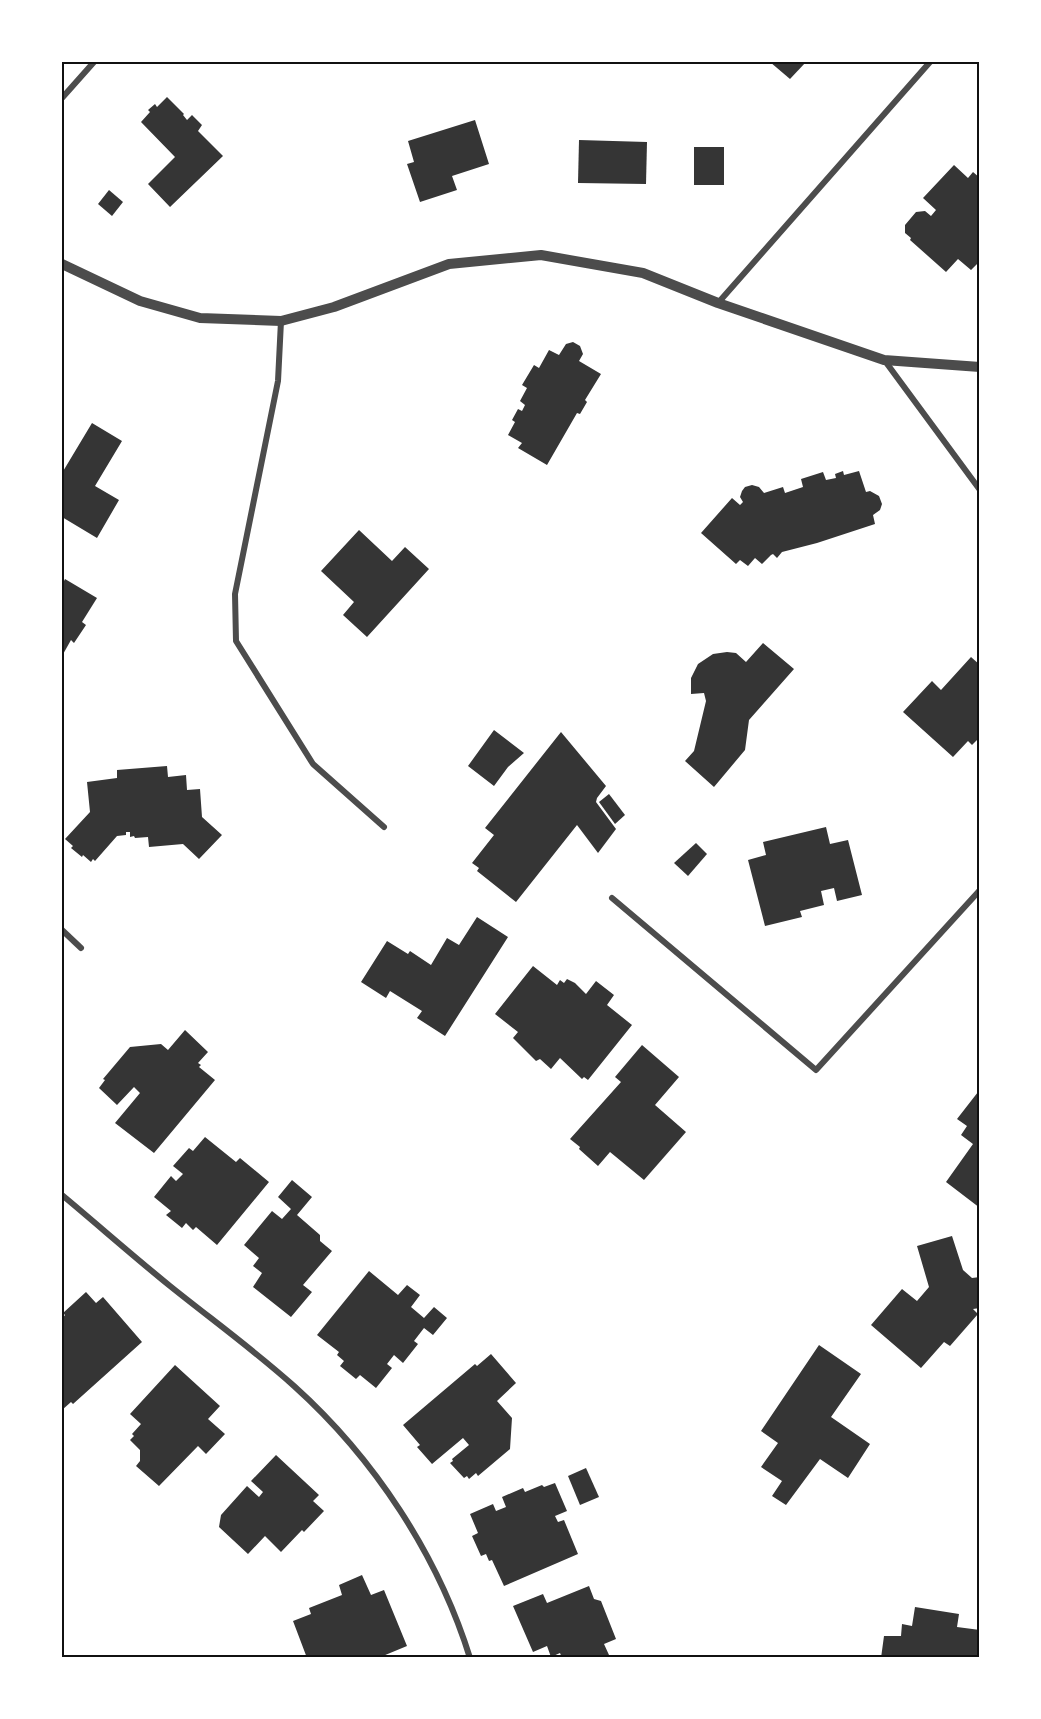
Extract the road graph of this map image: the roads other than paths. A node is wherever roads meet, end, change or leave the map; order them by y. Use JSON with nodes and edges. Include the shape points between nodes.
{"nodes":[{"id":1,"x":94,"y":62,"type":"edge"},
{"id":2,"x":930,"y":62,"type":"edge"},
{"id":3,"x":62,"y":98,"type":"edge"},
{"id":4,"x":62,"y":264,"type":"edge"},
{"id":5,"x":718,"y":303,"type":"junction"},
{"id":6,"x":281,"y":321,"type":"junction"},
{"id":7,"x":885,"y":360,"type":"junction"},
{"id":8,"x":980,"y":367,"type":"edge"},
{"id":9,"x":980,"y":490,"type":"edge"},
{"id":10,"x":384,"y":827,"type":"dead end"},
{"id":11,"x":980,"y":890,"type":"edge"},
{"id":12,"x":612,"y":898,"type":"dead end"},
{"id":13,"x":62,"y":930,"type":"edge"},
{"id":14,"x":81,"y":948,"type":"dead end"},
{"id":15,"x":62,"y":1195,"type":"edge"},
{"id":16,"x":470,"y":1658,"type":"edge"}],
"edges":[{"from":1,"to":3,"type":"street"},
{"from":2,"to":5,"type":"street"},
{"from":4,"to":6,"type":"street","via":[[140,301],[200,318]]},
{"from":5,"to":6,"type":"street","via":[[643,273],[541,255],[449,264],[334,308]]},
{"from":5,"to":7,"type":"street"},
{"from":6,"to":10,"type":"street","via":[[278,381],[235,594],[236,641],[313,764]]},
{"from":7,"to":8,"type":"street"},
{"from":7,"to":9,"type":"street"},
{"from":11,"to":12,"type":"street","via":[[816,1070]]},
{"from":13,"to":14,"type":"street"},
{"from":15,"to":16,"type":"street","via":[[294,1386],[342,1436],[373,1472],[425,1552]]}]}
